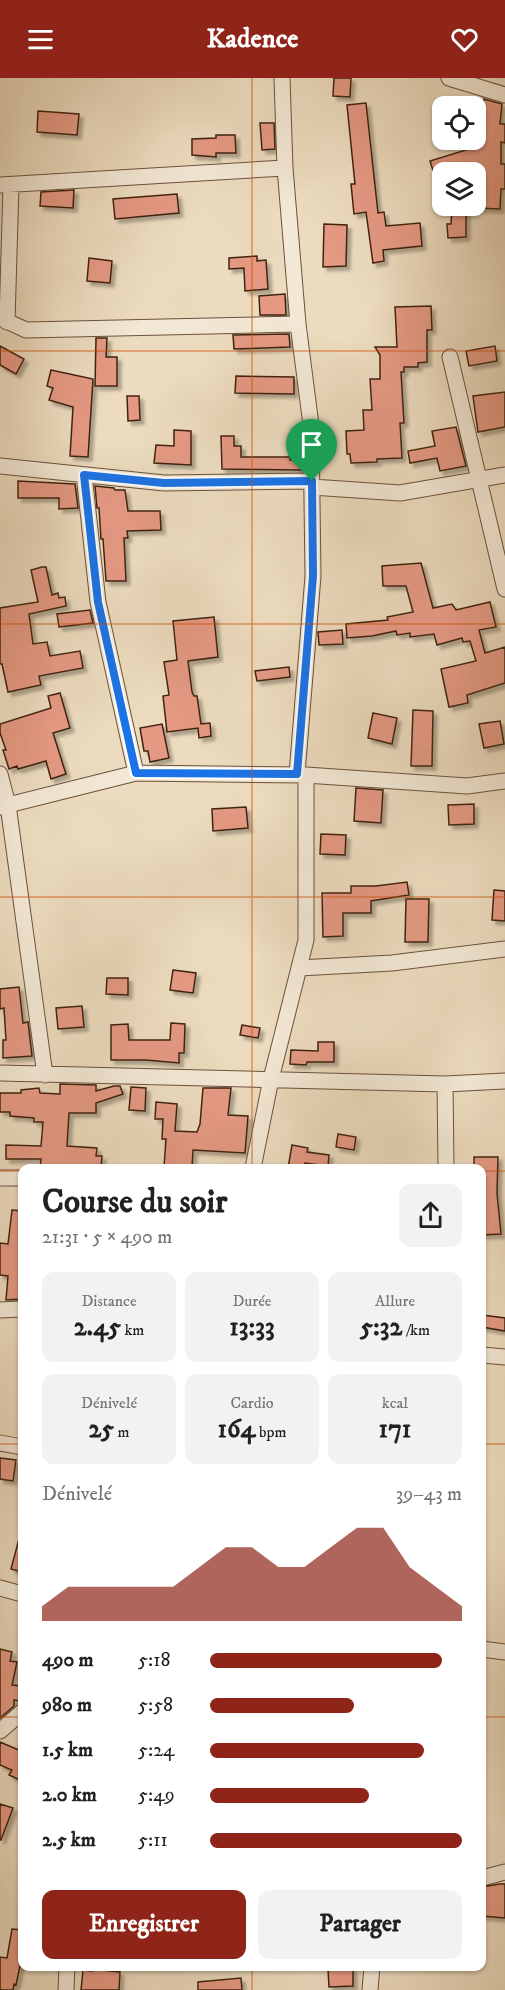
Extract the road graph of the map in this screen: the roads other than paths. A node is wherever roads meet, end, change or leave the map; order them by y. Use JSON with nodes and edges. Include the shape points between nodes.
{"nodes":[{"id":1,"x":282,"y":78,"type":"edge"},
{"id":2,"x":449,"y":78,"type":"edge"},
{"id":3,"x":505,"y":95,"type":"edge"},
{"id":4,"x":285,"y":168,"type":"junction"},
{"id":5,"x":5,"y":185,"type":"edge"},
{"id":6,"x":4,"y":320,"type":"edge"},
{"id":7,"x":298,"y":324,"type":"junction"},
{"id":8,"x":450,"y":357,"type":"dead end"},
{"id":9,"x":0,"y":466,"type":"edge"},
{"id":10,"x":84,"y":475,"type":"junction"},
{"id":11,"x":505,"y":475,"type":"edge"},
{"id":12,"x":480,"y":478,"type":"junction"},
{"id":13,"x":312,"y":484,"type":"junction"},
{"id":14,"x":505,"y":589,"type":"edge"},
{"id":15,"x":136,"y":773,"type":"junction"},
{"id":16,"x":0,"y":774,"type":"edge"},
{"id":17,"x":302,"y":775,"type":"junction"},
{"id":18,"x":505,"y":782,"type":"edge"},
{"id":19,"x":4,"y":806,"type":"edge"},
{"id":20,"x":505,"y":949,"type":"edge"},
{"id":21,"x":299,"y":968,"type":"junction"},
{"id":22,"x":0,"y":1073,"type":"edge"},
{"id":23,"x":45,"y":1075,"type":"junction"},
{"id":24,"x":271,"y":1079,"type":"junction"},
{"id":25,"x":505,"y":1081,"type":"edge"},
{"id":26,"x":446,"y":1084,"type":"junction"},
{"id":27,"x":254,"y":1164,"type":"edge"},
{"id":28,"x":446,"y":1164,"type":"edge"},
{"id":29,"x":0,"y":1178,"type":"edge"},
{"id":30,"x":18,"y":1178,"type":"edge"},
{"id":31,"x":18,"y":1309,"type":"edge"},
{"id":32,"x":0,"y":1310,"type":"edge"},
{"id":33,"x":486,"y":1355,"type":"edge"},
{"id":34,"x":505,"y":1357,"type":"edge"},
{"id":35,"x":0,"y":1443,"type":"edge"},
{"id":36,"x":18,"y":1446,"type":"edge"},
{"id":37,"x":0,"y":1588,"type":"edge"},
{"id":38,"x":18,"y":1592,"type":"edge"},
{"id":39,"x":486,"y":1650,"type":"edge"},
{"id":40,"x":505,"y":1652,"type":"edge"},
{"id":41,"x":18,"y":1715,"type":"edge"},
{"id":42,"x":0,"y":1731,"type":"edge"},
{"id":43,"x":505,"y":1872,"type":"edge"},
{"id":44,"x":486,"y":1877,"type":"edge"},
{"id":45,"x":67,"y":1971,"type":"edge"},
{"id":46,"x":372,"y":1971,"type":"edge"},
{"id":47,"x":66,"y":1990,"type":"edge"},
{"id":48,"x":370,"y":1990,"type":"edge"}],
"edges":[{"from":1,"to":4,"type":"street"},
{"from":2,"to":3,"type":"street"},
{"from":4,"to":5,"type":"street"},
{"from":4,"to":7,"type":"street"},
{"from":5,"to":6,"type":"street"},
{"from":6,"to":7,"type":"street","via":[[26,330]]},
{"from":7,"to":13,"type":"street","via":[[311,425]]},
{"from":8,"to":12,"type":"street"},
{"from":9,"to":10,"type":"street"},
{"from":10,"to":13,"type":"street","via":[[164,483]]},
{"from":10,"to":15,"type":"street","via":[[98,602]]},
{"from":11,"to":12,"type":"street"},
{"from":12,"to":13,"type":"street","via":[[400,493]]},
{"from":12,"to":14,"type":"street"},
{"from":13,"to":17,"type":"street","via":[[313,576]]},
{"from":15,"to":17,"type":"street"},
{"from":15,"to":19,"type":"street"},
{"from":16,"to":19,"type":"street"},
{"from":17,"to":18,"type":"street","via":[[467,786]]},
{"from":17,"to":21,"type":"street","via":[[306,940]]},
{"from":19,"to":23,"type":"street"},
{"from":20,"to":21,"type":"street","via":[[392,963]]},
{"from":21,"to":24,"type":"street"},
{"from":22,"to":23,"type":"street"},
{"from":23,"to":24,"type":"street"},
{"from":24,"to":26,"type":"street"},
{"from":24,"to":27,"type":"street"},
{"from":25,"to":26,"type":"street"},
{"from":26,"to":28,"type":"street"},
{"from":29,"to":30,"type":"street"},
{"from":31,"to":32,"type":"street"},
{"from":33,"to":34,"type":"street"},
{"from":35,"to":36,"type":"street"},
{"from":37,"to":38,"type":"street"},
{"from":39,"to":40,"type":"street"},
{"from":41,"to":42,"type":"street"},
{"from":43,"to":44,"type":"street"},
{"from":45,"to":47,"type":"street"},
{"from":46,"to":48,"type":"street"}]}
